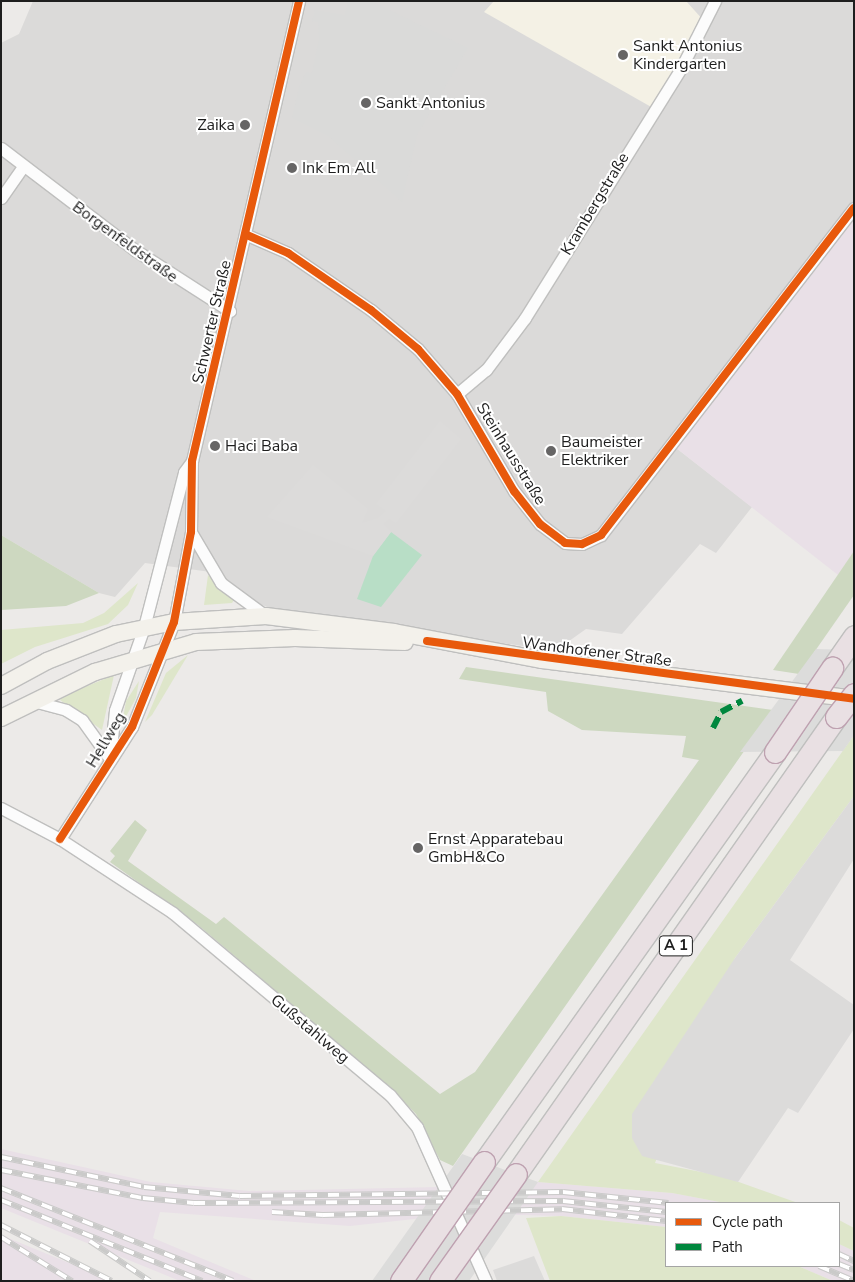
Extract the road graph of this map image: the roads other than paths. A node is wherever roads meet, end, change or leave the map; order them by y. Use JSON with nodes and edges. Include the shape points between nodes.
{"nodes":[{"id":1,"x":299,"y":1,"type":"edge"},
{"id":2,"x":715,"y":1,"type":"edge"},
{"id":3,"x":1,"y":148,"type":"edge"},
{"id":4,"x":23,"y":167,"type":"junction"},
{"id":5,"x":1,"y":198,"type":"edge"},
{"id":6,"x":854,"y":208,"type":"edge"},
{"id":7,"x":247,"y":235,"type":"junction"},
{"id":8,"x":230,"y":312,"type":"junction"},
{"id":9,"x":457,"y":394,"type":"junction"},
{"id":10,"x":192,"y":461,"type":"junction"},
{"id":11,"x":191,"y":532,"type":"junction"},
{"id":12,"x":266,"y":616,"type":"junction"},
{"id":13,"x":174,"y":622,"type":"junction"},
{"id":14,"x":144,"y":627,"type":"junction"},
{"id":15,"x":854,"y":636,"type":"edge"},
{"id":16,"x":427,"y":641,"type":"junction"},
{"id":17,"x":164,"y":650,"type":"junction"},
{"id":18,"x":135,"y":658,"type":"junction"},
{"id":19,"x":1,"y":686,"type":"edge"},
{"id":20,"x":854,"y":694,"type":"edge"},
{"id":21,"x":854,"y":699,"type":"edge"},
{"id":22,"x":32,"y":701,"type":"junction"},
{"id":23,"x":1,"y":718,"type":"edge"},
{"id":24,"x":110,"y":759,"type":"junction"},
{"id":25,"x":1,"y":808,"type":"edge"},
{"id":26,"x":60,"y":839,"type":"junction"},
{"id":27,"x":401,"y":1281,"type":"edge"},
{"id":28,"x":440,"y":1281,"type":"edge"},
{"id":29,"x":486,"y":1281,"type":"edge"}],
"edges":[{"from":1,"to":7,"type":"street","name":"Schwerter Straße"},
{"from":2,"to":9,"type":"street","name":"Krambergstraße","via":[[681,68],[525,318],[486,370]]},
{"from":3,"to":4,"type":"street","name":"Borgenfeldstraße"},
{"from":4,"to":5,"type":"street"},
{"from":4,"to":8,"type":"street","name":"Borgenfeldstraße","via":[[160,268]]},
{"from":6,"to":9,"type":"street","name":"Steinhausstraße","via":[[601,535],[582,544],[565,543],[540,524],[514,491]]},
{"from":7,"to":8,"type":"street","name":"Schwerter Straße"},
{"from":7,"to":9,"type":"street","name":"Steinhausstraße","via":[[272,243],[371,310],[418,349]]},
{"from":8,"to":10,"type":"street","name":"Schwerter Straße"},
{"from":10,"to":11,"type":"street","name":"Schwerter Straße"},
{"from":10,"to":14,"type":"street","name":"Schwerter Straße","via":[[176,496]]},
{"from":11,"to":12,"type":"street","via":[[221,583]]},
{"from":11,"to":13,"type":"street","name":"Schwerter Straße"},
{"from":12,"to":13,"type":"main road","name":"Wandhofener Straße"},
{"from":12,"to":16,"type":"main road","name":"Wandhofener Straße","via":[[375,630]]},
{"from":13,"to":14,"type":"main road","name":"Wandhofener Straße"},
{"from":13,"to":17,"type":"street","name":"Schwerter Straße"},
{"from":14,"to":18,"type":"street","name":"Schwerter Straße"},
{"from":14,"to":19,"type":"main road","via":[[74,650]]},
{"from":15,"to":27,"type":"highway","number":"A 1","bridge":true,"via":[[776,752]]},
{"from":16,"to":17,"type":"main road","name":"Wandhofener Straße","via":[[224,639]]},
{"from":16,"to":21,"type":"main road","name":"Wandhofener Straße"},
{"from":17,"to":18,"type":"main road"},
{"from":17,"to":24,"type":"street","name":"Hellweg","via":[[132,727]]},
{"from":18,"to":22,"type":"main road"},
{"from":18,"to":24,"type":"street","name":"Hellweg","via":[[116,710]]},
{"from":20,"to":28,"type":"highway","number":"A 1","bridge":true},
{"from":22,"to":23,"type":"main road"},
{"from":22,"to":24,"type":"street","name":"Hellweg","via":[[66,710],[82,720]]},
{"from":24,"to":26,"type":"street","name":"Hellweg"},
{"from":25,"to":26,"type":"street"},
{"from":26,"to":29,"type":"street","name":"Gußstahlweg","via":[[173,913],[390,1096],[417,1127]]}]}
